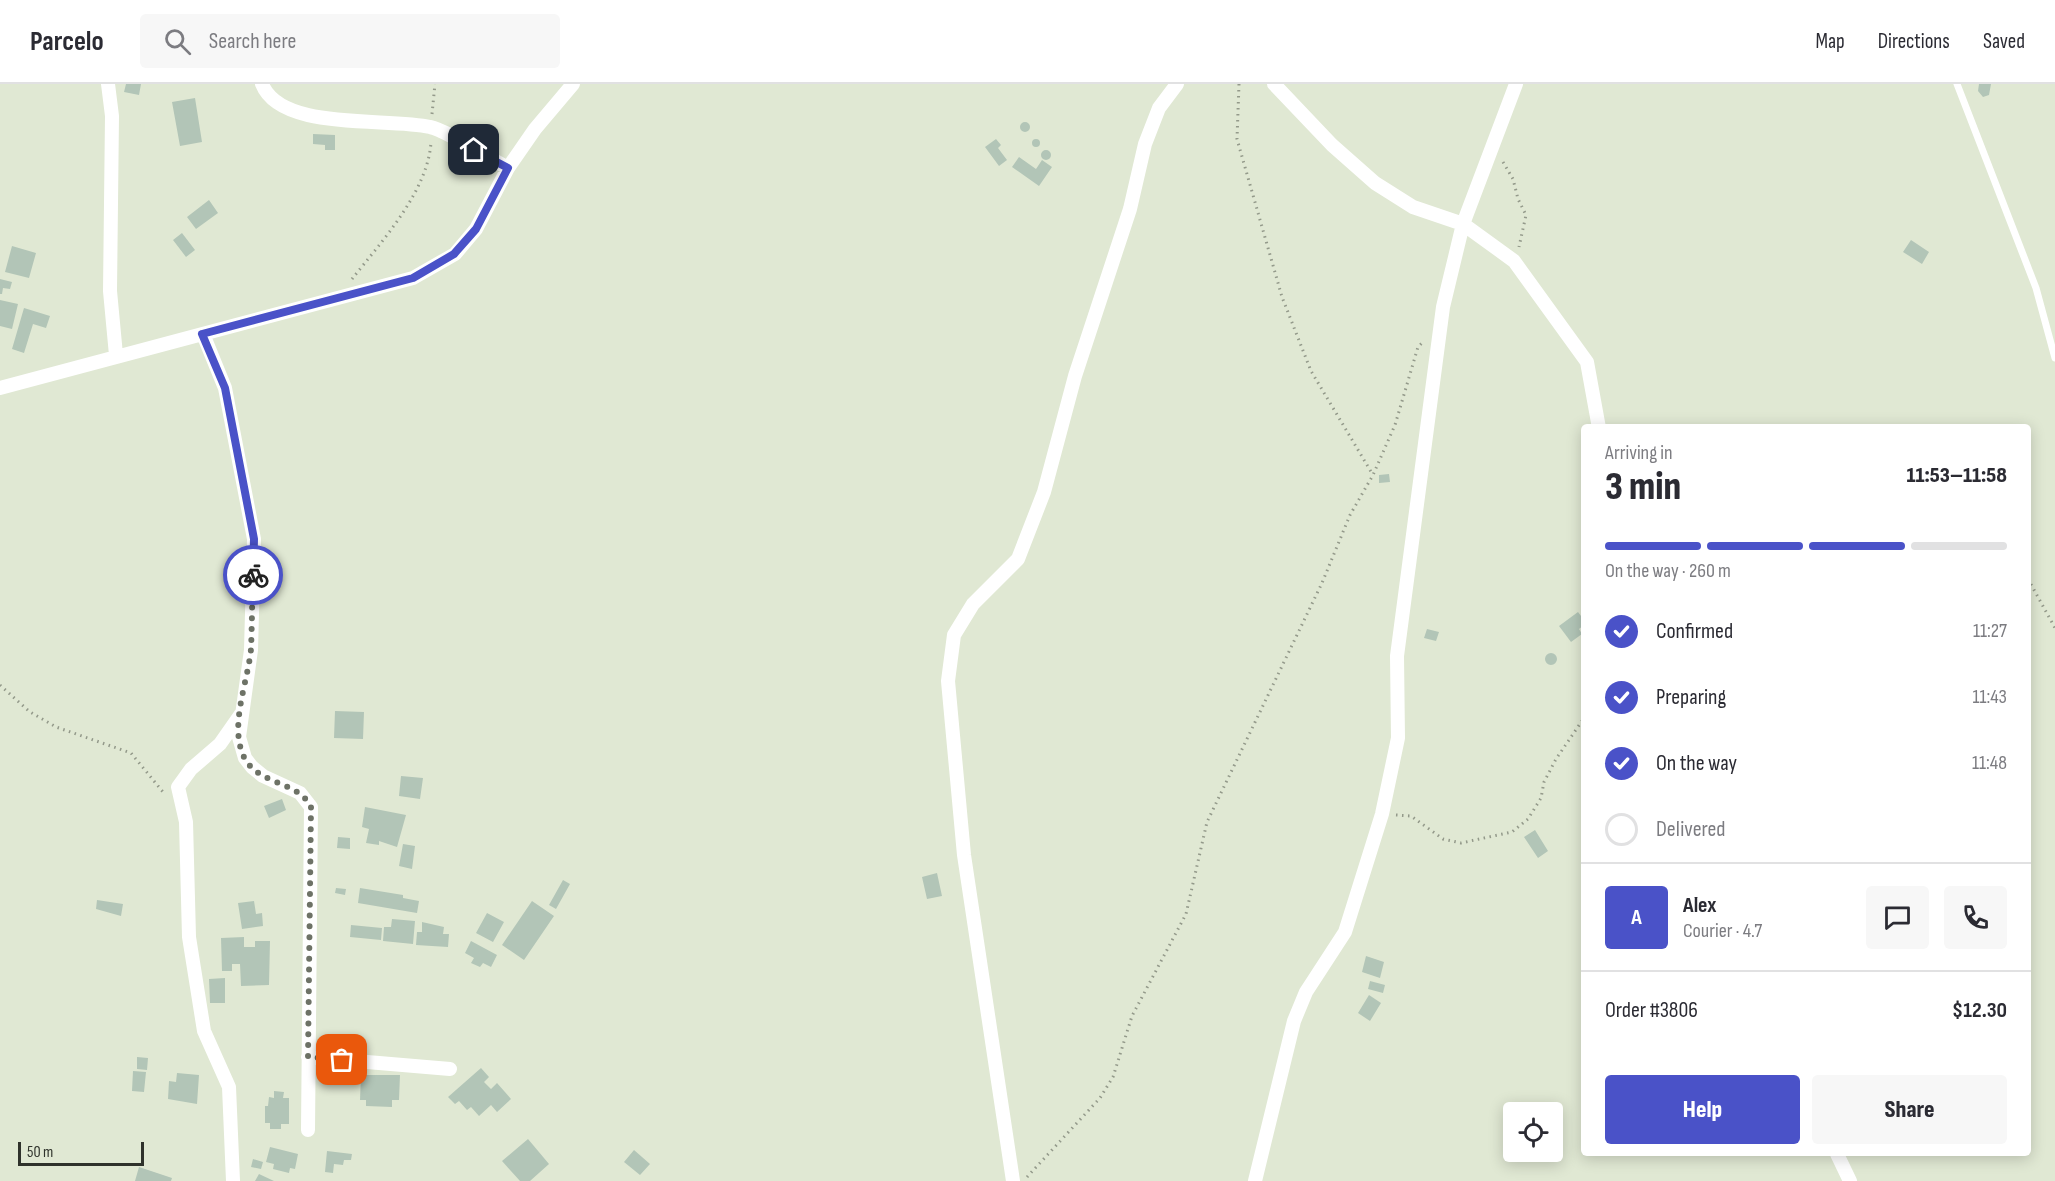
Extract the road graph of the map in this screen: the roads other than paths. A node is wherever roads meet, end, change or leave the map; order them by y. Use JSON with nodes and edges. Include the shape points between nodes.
{"nodes":[{"id":1,"x":108,"y":84,"type":"edge"},
{"id":2,"x":262,"y":84,"type":"edge"},
{"id":3,"x":573,"y":84,"type":"edge"},
{"id":4,"x":1177,"y":84,"type":"edge"},
{"id":5,"x":1274,"y":84,"type":"edge"},
{"id":6,"x":1516,"y":84,"type":"edge"},
{"id":7,"x":1957,"y":84,"type":"edge"},
{"id":8,"x":508,"y":168,"type":"junction"},
{"id":9,"x":1463,"y":224,"type":"junction"},
{"id":10,"x":202,"y":334,"type":"junction"},
{"id":11,"x":116,"y":356,"type":"junction"},
{"id":12,"x":2055,"y":358,"type":"edge"},
{"id":13,"x":0,"y":388,"type":"edge"},
{"id":14,"x":1598,"y":424,"type":"edge"},
{"id":15,"x":241,"y":714,"type":"junction"},
{"id":16,"x":308,"y":1057,"type":"junction"},
{"id":17,"x":450,"y":1069,"type":"dead end"},
{"id":18,"x":308,"y":1130,"type":"dead end"},
{"id":19,"x":1838,"y":1156,"type":"edge"},
{"id":20,"x":233,"y":1181,"type":"edge"},
{"id":21,"x":1013,"y":1181,"type":"edge"},
{"id":22,"x":1255,"y":1181,"type":"edge"},
{"id":23,"x":1850,"y":1181,"type":"edge"}],
"edges":[{"from":1,"to":11,"type":"street","via":[[112,116],[110,291]]},
{"from":2,"to":8,"type":"street","via":[[266,94],[284,108],[361,122],[432,127]]},
{"from":3,"to":8,"type":"street"},
{"from":4,"to":21,"type":"street","via":[[1159,108],[1145,144],[1130,209],[1075,376],[1044,492],[1018,559],[973,604],[954,634],[948,681],[963,855]]},
{"from":5,"to":9,"type":"street","via":[[1375,183],[1413,207]]},
{"from":6,"to":9,"type":"street"},
{"from":7,"to":12,"type":"lane","via":[[2036,288]]},
{"from":8,"to":10,"type":"street","via":[[476,229],[454,254],[413,278]]},
{"from":9,"to":14,"type":"street","via":[[1514,261],[1587,362]]},
{"from":9,"to":22,"type":"street","via":[[1441,323],[1397,656],[1398,738],[1382,814],[1345,932],[1306,992],[1294,1021]]},
{"from":10,"to":11,"type":"street"},
{"from":10,"to":15,"type":"street","via":[[225,388],[254,539],[251,650]]},
{"from":11,"to":13,"type":"street"},
{"from":15,"to":16,"type":"street","via":[[239,737],[245,758],[263,776],[300,793],[311,807]]},
{"from":15,"to":20,"type":"street","via":[[220,744],[191,769],[178,787],[186,822],[189,937],[204,1031],[229,1087]]},
{"from":16,"to":17,"type":"street"},
{"from":16,"to":18,"type":"street"},
{"from":19,"to":23,"type":"street"}]}
